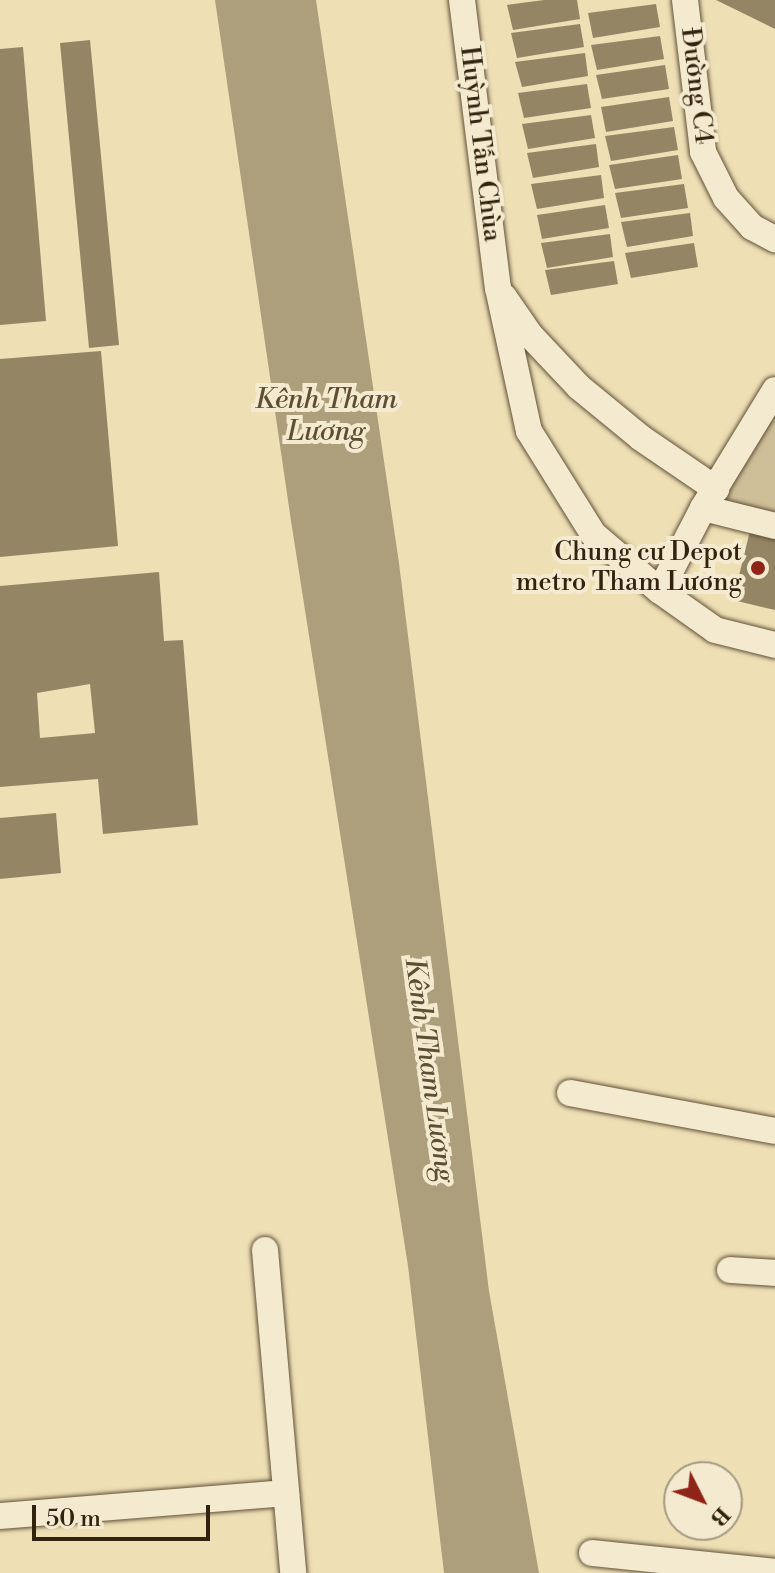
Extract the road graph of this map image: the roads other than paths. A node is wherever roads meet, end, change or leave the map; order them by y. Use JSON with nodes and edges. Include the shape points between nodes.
{"nodes":[{"id":1,"x":462,"y":0,"type":"edge"},
{"id":2,"x":685,"y":0,"type":"edge"},
{"id":3,"x":775,"y":239,"type":"edge"},
{"id":4,"x":498,"y":288,"type":"junction"},
{"id":5,"x":775,"y":390,"type":"edge"},
{"id":6,"x":710,"y":499,"type":"junction"},
{"id":7,"x":775,"y":526,"type":"edge"},
{"id":8,"x":660,"y":591,"type":"junction"},
{"id":9,"x":775,"y":645,"type":"edge"},
{"id":10,"x":570,"y":1093,"type":"dead end"},
{"id":11,"x":775,"y":1131,"type":"edge"},
{"id":12,"x":265,"y":1250,"type":"dead end"},
{"id":13,"x":730,"y":1270,"type":"dead end"},
{"id":14,"x":775,"y":1273,"type":"edge"},
{"id":15,"x":286,"y":1493,"type":"junction"},
{"id":16,"x":0,"y":1516,"type":"edge"},
{"id":17,"x":592,"y":1553,"type":"dead end"},
{"id":18,"x":775,"y":1572,"type":"edge"},
{"id":19,"x":293,"y":1573,"type":"edge"}],
"edges":[{"from":1,"to":4,"type":"street","name":"Huỳnh Tấn Chùa"},
{"from":2,"to":3,"type":"street","name":"Đường C4","via":[[703,152],[726,198],[752,227]]},
{"from":4,"to":6,"type":"street","name":"Huỳnh Tấn Chùa","via":[[530,335],[579,387]]},
{"from":4,"to":8,"type":"street","name":"Huỳnh Tấn Chùa","via":[[529,431],[593,534]]},
{"from":5,"to":6,"type":"street"},
{"from":6,"to":7,"type":"street"},
{"from":6,"to":8,"type":"street"},
{"from":8,"to":9,"type":"street","name":"Huỳnh Tấn Chùa","via":[[715,630]]},
{"from":10,"to":11,"type":"street"},
{"from":12,"to":15,"type":"street"},
{"from":13,"to":14,"type":"street"},
{"from":15,"to":16,"type":"street"},
{"from":15,"to":19,"type":"street"},
{"from":17,"to":18,"type":"street"}]}
